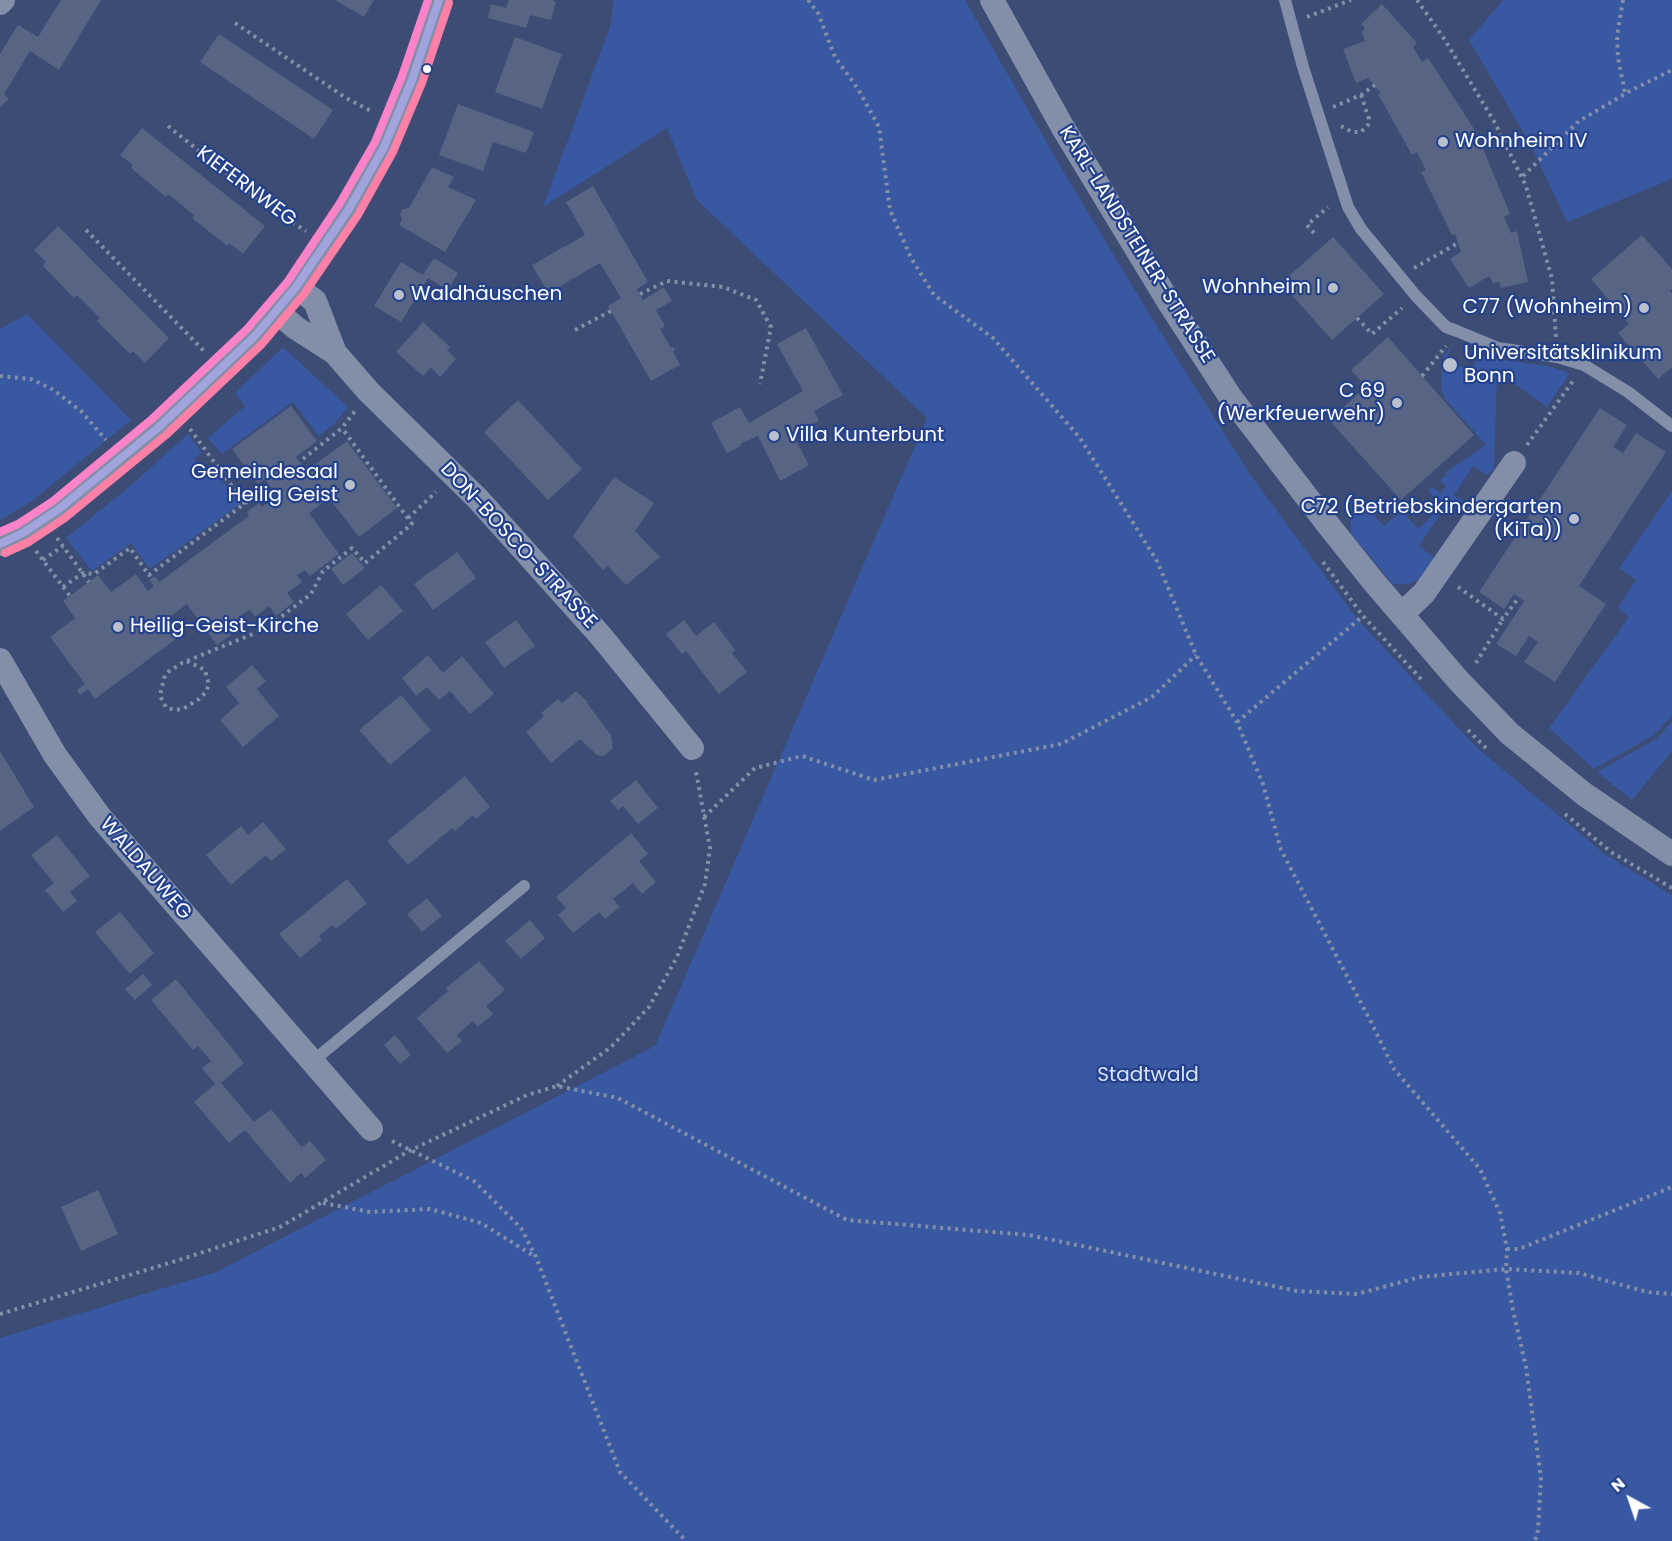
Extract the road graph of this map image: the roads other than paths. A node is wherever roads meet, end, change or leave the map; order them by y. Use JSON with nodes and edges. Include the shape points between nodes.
{"nodes":[{"id":1,"x":439,"y":0,"type":"edge"},
{"id":2,"x":992,"y":0,"type":"edge"},
{"id":3,"x":1285,"y":0,"type":"edge"},
{"id":4,"x":296,"y":286,"type":"junction"},
{"id":5,"x":276,"y":311,"type":"junction"},
{"id":6,"x":335,"y":353,"type":"junction"},
{"id":7,"x":1672,"y":426,"type":"edge"},
{"id":8,"x":1514,"y":463,"type":"road end"},
{"id":9,"x":0,"y":544,"type":"edge"},
{"id":10,"x":1402,"y":614,"type":"junction"},
{"id":11,"x":0,"y":660,"type":"edge"},
{"id":12,"x":692,"y":748,"type":"road end"},
{"id":13,"x":1672,"y":854,"type":"edge"},
{"id":14,"x":524,"y":886,"type":"dead end"},
{"id":15,"x":313,"y":1061,"type":"junction"},
{"id":16,"x":370,"y":1129,"type":"road end"}],
"edges":[{"from":1,"to":4,"type":"street","via":[[395,123],[368,178]]},
{"from":2,"to":10,"type":"street","name":"KARL-LANDSTEINER-STRASSE","via":[[1062,126],[1231,398]]},
{"from":3,"to":7,"type":"lane","via":[[1344,197],[1361,230],[1416,296],[1456,332],[1498,348],[1584,365]]},
{"from":4,"to":5,"type":"street"},
{"from":4,"to":6,"type":"street","name":"DON-BOSCO-STRASSE","via":[[315,301]]},
{"from":5,"to":6,"type":"street","name":"DON-BOSCO-STRASSE"},
{"from":5,"to":9,"type":"street","via":[[221,369],[123,458],[44,520]]},
{"from":6,"to":12,"type":"street","name":"DON-BOSCO-STRASSE","via":[[485,507],[600,635]]},
{"from":8,"to":10,"type":"street","via":[[1424,593]]},
{"from":10,"to":13,"type":"street","name":"KARL-LANDSTEINER-STRASSE","via":[[1510,734],[1584,794]]},
{"from":11,"to":15,"type":"street","name":"WALDAUWEG","via":[[55,754],[100,817]]},
{"from":14,"to":15,"type":"lane"},
{"from":15,"to":16,"type":"street","name":"WALDAUWEG"}]}
